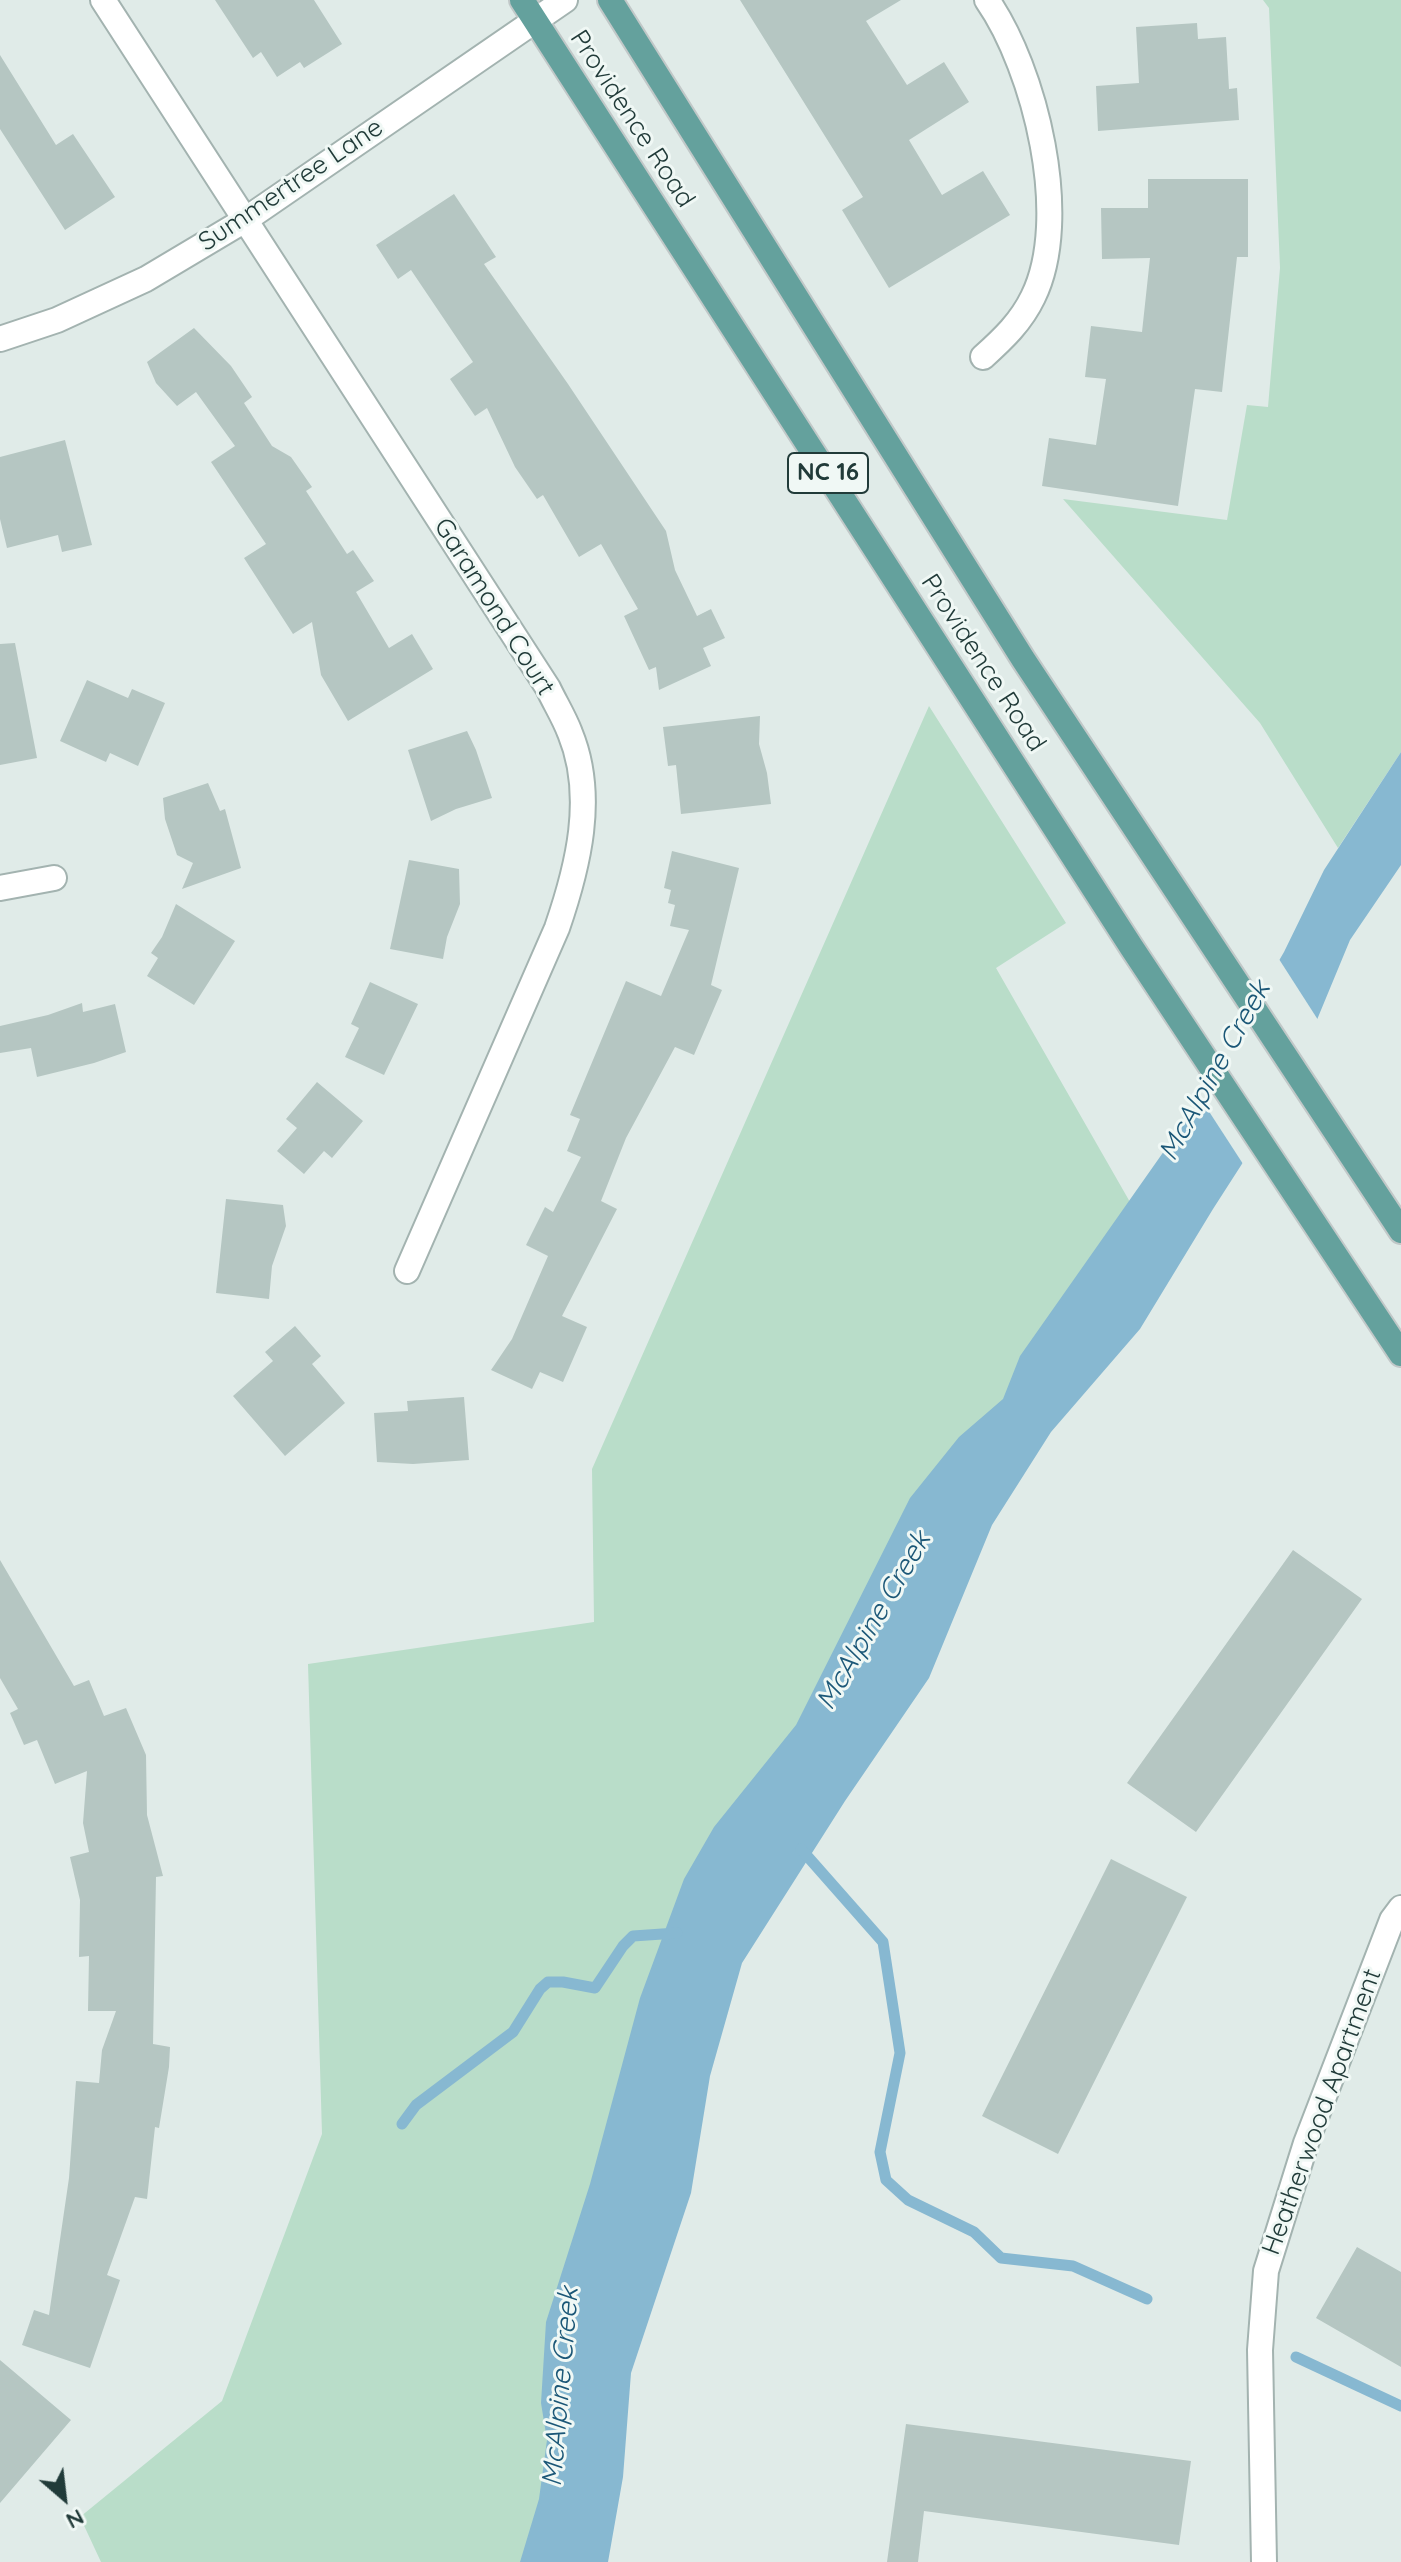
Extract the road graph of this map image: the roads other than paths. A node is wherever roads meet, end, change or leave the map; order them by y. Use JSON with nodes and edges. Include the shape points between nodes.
{"nodes":[{"id":1,"x":103,"y":0,"type":"edge"},
{"id":2,"x":565,"y":0,"type":"edge"},
{"id":3,"x":610,"y":0,"type":"edge"},
{"id":4,"x":987,"y":0,"type":"edge"},
{"id":5,"x":529,"y":10,"type":"edge"},
{"id":6,"x":245,"y":220,"type":"junction"},
{"id":7,"x":0,"y":339,"type":"edge"},
{"id":8,"x":983,"y":357,"type":"dead end"},
{"id":9,"x":54,"y":878,"type":"dead end"},
{"id":10,"x":0,"y":888,"type":"edge"},
{"id":11,"x":1401,"y":1231,"type":"edge"},
{"id":12,"x":407,"y":1271,"type":"dead end"},
{"id":13,"x":1401,"y":1354,"type":"edge"},
{"id":14,"x":1401,"y":1908,"type":"edge"},
{"id":15,"x":1264,"y":2562,"type":"edge"}],
"edges":[{"from":1,"to":6,"type":"street","name":"Garamond Court"},
{"from":2,"to":5,"type":"street","name":"Summertree Lane"},
{"from":3,"to":11,"type":"main road","name":"Providence Road","number":"NC 16","via":[[1023,659]]},
{"from":4,"to":8,"type":"street","via":[[1026,77],[1048,181],[1047,248],[1034,295],[1014,328]]},
{"from":5,"to":6,"type":"street","name":"Summertree Lane"},
{"from":5,"to":13,"type":"main road","name":"Providence Road","number":"NC 16","via":[[1132,948]]},
{"from":6,"to":7,"type":"street","name":"Summertree Lane","via":[[146,279],[57,320]]},
{"from":6,"to":12,"type":"street","name":"Garamond Court","via":[[548,688],[571,735],[580,769],[583,821],[572,885]]},
{"from":9,"to":10,"type":"street"},
{"from":14,"to":15,"type":"street","name":"Heatherwood Apartment","via":[[1306,2143],[1266,2271],[1260,2350]]}]}
